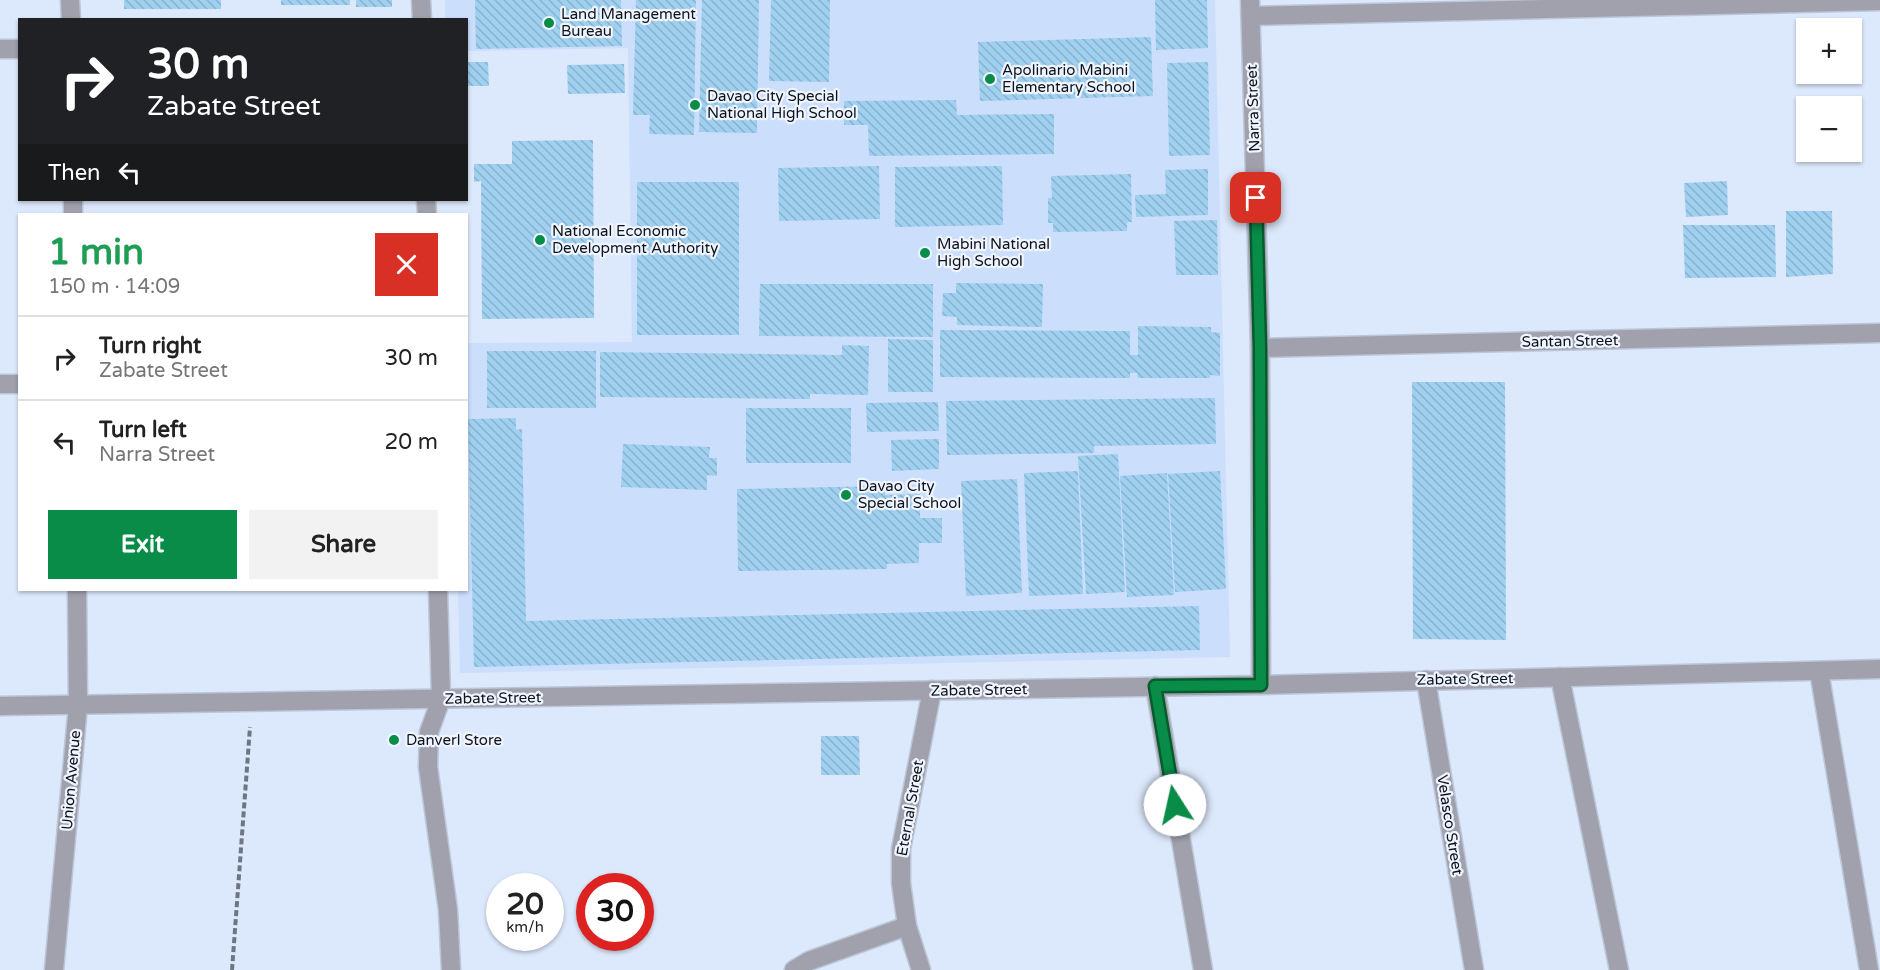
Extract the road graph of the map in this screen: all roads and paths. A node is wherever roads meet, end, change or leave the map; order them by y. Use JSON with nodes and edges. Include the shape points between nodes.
{"nodes":[{"id":1,"x":70,"y":0,"type":"edge"},
{"id":2,"x":421,"y":0,"type":"edge"},
{"id":3,"x":1871,"y":1,"type":"edge"},
{"id":4,"x":1251,"y":8,"type":"edge"},
{"id":5,"x":70,"y":18,"type":"edge"},
{"id":6,"x":422,"y":18,"type":"edge"},
{"id":7,"x":0,"y":49,"type":"edge"},
{"id":8,"x":18,"y":49,"type":"edge"},
{"id":9,"x":1880,"y":333,"type":"edge"},
{"id":10,"x":1260,"y":348,"type":"junction"},
{"id":11,"x":0,"y":384,"type":"edge"},
{"id":12,"x":18,"y":384,"type":"edge"},
{"id":13,"x":77,"y":591,"type":"edge"},
{"id":14,"x":438,"y":591,"type":"edge"},
{"id":15,"x":1880,"y":669,"type":"edge"},
{"id":16,"x":1819,"y":671,"type":"junction"},
{"id":17,"x":1560,"y":677,"type":"junction"},
{"id":18,"x":1426,"y":680,"type":"junction"},
{"id":19,"x":1261,"y":685,"type":"junction"},
{"id":20,"x":1155,"y":686,"type":"junction"},
{"id":21,"x":932,"y":690,"type":"junction"},
{"id":22,"x":441,"y":699,"type":"junction"},
{"id":23,"x":252,"y":702,"type":"junction"},
{"id":24,"x":78,"y":705,"type":"junction"},
{"id":25,"x":0,"y":706,"type":"edge"},
{"id":26,"x":908,"y":926,"type":"junction"},
{"id":27,"x":54,"y":970,"type":"edge"},
{"id":28,"x":232,"y":970,"type":"edge"},
{"id":29,"x":452,"y":970,"type":"edge"},
{"id":30,"x":794,"y":970,"type":"edge"},
{"id":31,"x":921,"y":970,"type":"edge"},
{"id":32,"x":1203,"y":970,"type":"edge"},
{"id":33,"x":1474,"y":970,"type":"edge"},
{"id":34,"x":1619,"y":970,"type":"edge"},
{"id":35,"x":1869,"y":970,"type":"edge"}],
"edges":[{"from":1,"to":5,"type":"street"},
{"from":2,"to":6,"type":"street"},
{"from":3,"to":4,"type":"street"},
{"from":4,"to":10,"type":"street","name":"Narra Street"},
{"from":7,"to":8,"type":"street"},
{"from":9,"to":10,"type":"street","name":"Santan Street"},
{"from":10,"to":19,"type":"street","name":"Narra Street"},
{"from":11,"to":12,"type":"street"},
{"from":13,"to":24,"type":"street","name":"Union Avenue"},
{"from":14,"to":22,"type":"street"},
{"from":15,"to":16,"type":"street","name":"Zabate Street"},
{"from":16,"to":17,"type":"street","name":"Zabate Street"},
{"from":16,"to":35,"type":"street"},
{"from":17,"to":18,"type":"street","name":"Zabate Street"},
{"from":17,"to":34,"type":"street"},
{"from":18,"to":19,"type":"street","name":"Zabate Street"},
{"from":18,"to":33,"type":"street","name":"Velasco Street"},
{"from":19,"to":20,"type":"street","name":"Zabate Street"},
{"from":20,"to":21,"type":"street","name":"Zabate Street"},
{"from":20,"to":32,"type":"street"},
{"from":21,"to":22,"type":"street","name":"Zabate Street"},
{"from":21,"to":26,"type":"street","name":"Eternal Street","via":[[901,849],[901,883]]},
{"from":22,"to":23,"type":"street","name":"Zabate Street"},
{"from":22,"to":29,"type":"street","via":[[429,732],[428,767],[448,910]]},
{"from":23,"to":24,"type":"street","name":"Zabate Street"},
{"from":23,"to":28,"type":"path"},
{"from":24,"to":25,"type":"street","name":"Zabate Street"},
{"from":24,"to":27,"type":"street","name":"Union Avenue"},
{"from":26,"to":30,"type":"street","via":[[808,961]]},
{"from":26,"to":31,"type":"street","name":"Eternal Street"}]}
